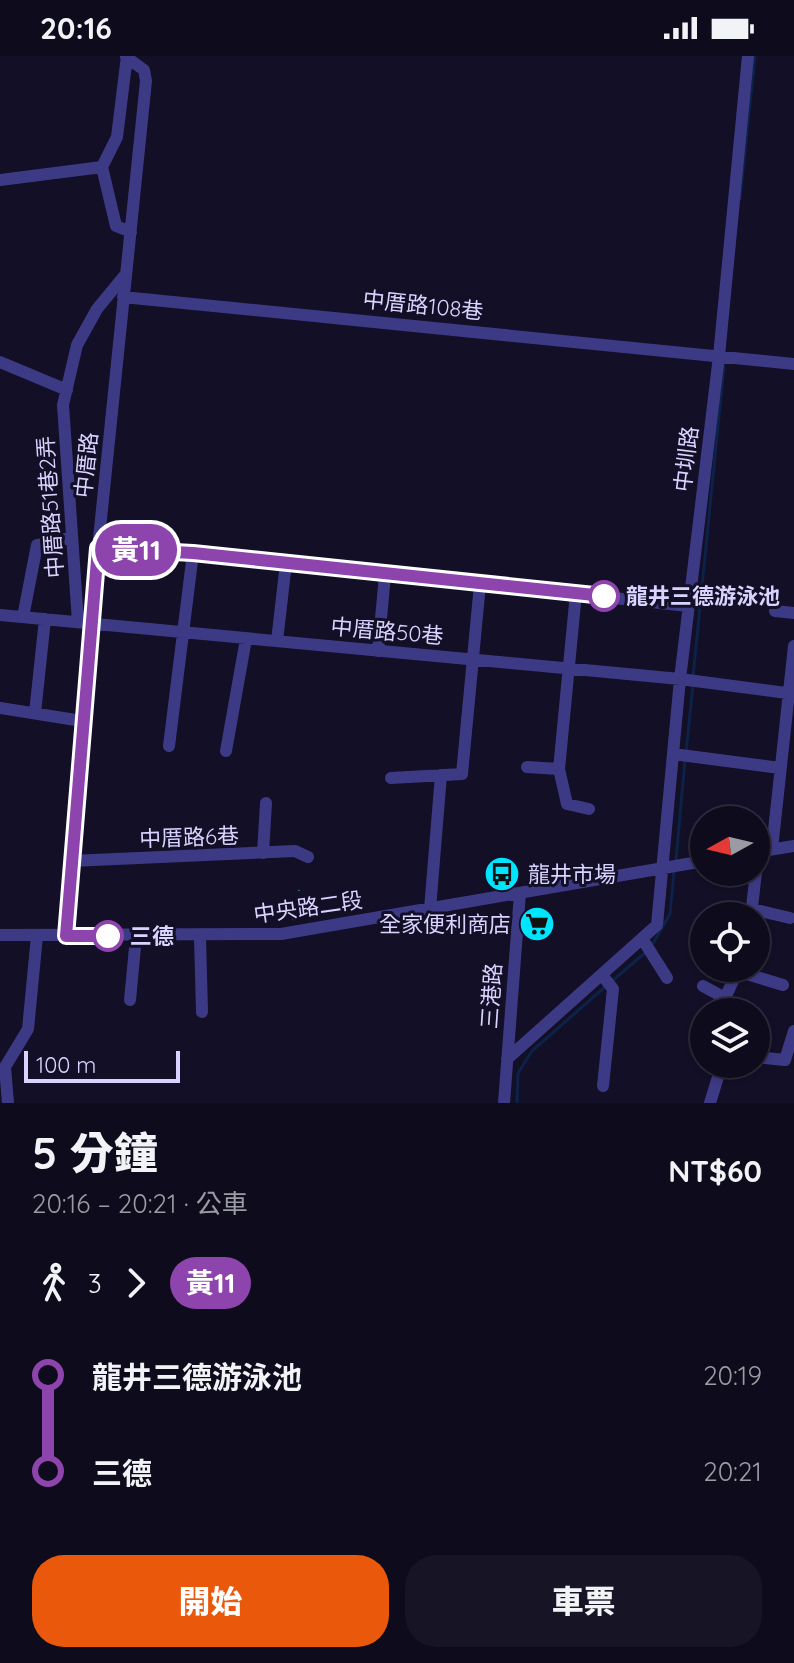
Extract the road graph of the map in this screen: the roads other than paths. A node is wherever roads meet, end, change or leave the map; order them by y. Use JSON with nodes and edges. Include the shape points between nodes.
{"nodes":[{"id":1,"x":126,"y":56,"type":"edge"},
{"id":2,"x":748,"y":56,"type":"edge"},
{"id":3,"x":102,"y":167,"type":"junction"},
{"id":4,"x":0,"y":180,"type":"edge"},
{"id":5,"x":131,"y":232,"type":"junction"},
{"id":6,"x":127,"y":272,"type":"junction"},
{"id":7,"x":123,"y":297,"type":"junction"},
{"id":8,"x":93,"y":322,"type":"junction"},
{"id":9,"x":120,"y":329,"type":"junction"},
{"id":10,"x":719,"y":356,"type":"junction"},
{"id":11,"x":0,"y":362,"type":"edge"},
{"id":12,"x":794,"y":364,"type":"edge"},
{"id":13,"x":67,"y":390,"type":"junction"},
{"id":14,"x":72,"y":537,"type":"junction"},
{"id":15,"x":98,"y":548,"type":"junction"},
{"id":16,"x":193,"y":553,"type":"junction"},
{"id":17,"x":286,"y":563,"type":"junction"},
{"id":18,"x":385,"y":575,"type":"junction"},
{"id":19,"x":480,"y":584,"type":"junction"},
{"id":20,"x":576,"y":593,"type":"junction"},
{"id":21,"x":688,"y":606,"type":"junction"},
{"id":22,"x":775,"y":611,"type":"dead end"},
{"id":23,"x":794,"y":613,"type":"edge"},
{"id":24,"x":0,"y":616,"type":"edge"},
{"id":25,"x":23,"y":617,"type":"junction"},
{"id":26,"x":45,"y":619,"type":"junction"},
{"id":27,"x":78,"y":622,"type":"junction"},
{"id":28,"x":91,"y":623,"type":"junction"},
{"id":29,"x":182,"y":631,"type":"junction"},
{"id":30,"x":246,"y":639,"type":"junction"},
{"id":31,"x":277,"y":641,"type":"junction"},
{"id":32,"x":794,"y":646,"type":"edge"},
{"id":33,"x":378,"y":651,"type":"junction"},
{"id":34,"x":471,"y":659,"type":"junction"},
{"id":35,"x":571,"y":669,"type":"junction"},
{"id":36,"x":680,"y":679,"type":"junction"},
{"id":37,"x":791,"y":694,"type":"edge"},
{"id":38,"x":0,"y":708,"type":"edge"},
{"id":39,"x":35,"y":713,"type":"junction"},
{"id":40,"x":82,"y":721,"type":"junction"},
{"id":41,"x":788,"y":744,"type":"edge"},
{"id":42,"x":169,"y":746,"type":"dead end"},
{"id":43,"x":226,"y":751,"type":"dead end"},
{"id":44,"x":673,"y":754,"type":"junction"},
{"id":45,"x":527,"y":767,"type":"dead end"},
{"id":46,"x":780,"y":768,"type":"junction"},
{"id":47,"x":559,"y":769,"type":"junction"},
{"id":48,"x":441,"y":775,"type":"junction"},
{"id":49,"x":391,"y":778,"type":"dead end"},
{"id":50,"x":266,"y":803,"type":"dead end"},
{"id":51,"x":589,"y":809,"type":"dead end"},
{"id":52,"x":794,"y":846,"type":"edge"},
{"id":53,"x":772,"y":849,"type":"joint"},
{"id":54,"x":263,"y":853,"type":"junction"},
{"id":55,"x":308,"y":857,"type":"dead end"},
{"id":56,"x":71,"y":861,"type":"junction"},
{"id":57,"x":690,"y":863,"type":"edge"},
{"id":58,"x":664,"y":867,"type":"junction"},
{"id":59,"x":520,"y":893,"type":"junction"},
{"id":60,"x":430,"y":909,"type":"junction"},
{"id":61,"x":770,"y":915,"type":"edge"},
{"id":62,"x":790,"y":918,"type":"dead end"},
{"id":63,"x":0,"y":935,"type":"edge"},
{"id":64,"x":37,"y":936,"type":"junction"},
{"id":65,"x":66,"y":936,"type":"junction"},
{"id":66,"x":136,"y":937,"type":"junction"},
{"id":67,"x":200,"y":937,"type":"junction"},
{"id":68,"x":643,"y":940,"type":"junction"},
{"id":69,"x":602,"y":975,"type":"junction"},
{"id":70,"x":667,"y":978,"type":"dead end"},
{"id":71,"x":770,"y":981,"type":"edge"},
{"id":72,"x":732,"y":982,"type":"edge"},
{"id":73,"x":783,"y":985,"type":"dead end"},
{"id":74,"x":703,"y":986,"type":"dead end"},
{"id":75,"x":725,"y":998,"type":"joint"},
{"id":76,"x":130,"y":1000,"type":"dead end"},
{"id":77,"x":202,"y":1012,"type":"dead end"},
{"id":78,"x":794,"y":1031,"type":"edge"},
{"id":79,"x":770,"y":1058,"type":"edge"},
{"id":80,"x":507,"y":1059,"type":"junction"},
{"id":81,"x":718,"y":1078,"type":"edge"},
{"id":82,"x":603,"y":1086,"type":"dead end"},
{"id":83,"x":8,"y":1103,"type":"edge"},
{"id":84,"x":504,"y":1103,"type":"edge"},
{"id":85,"x":710,"y":1103,"type":"edge"}],
"edges":[{"from":1,"to":3,"type":"street","via":[[117,137]]},
{"from":1,"to":5,"type":"street","name":"中厝路","via":[[144,70],[146,81]]},
{"from":2,"to":10,"type":"street","name":"中圳路"},
{"from":3,"to":4,"type":"street"},
{"from":3,"to":5,"type":"street","via":[[116,226]]},
{"from":5,"to":6,"type":"street","name":"中厝路"},
{"from":6,"to":7,"type":"street","name":"中厝路"},
{"from":6,"to":8,"type":"street","name":"中厝路51巷2弄","via":[[97,309]]},
{"from":7,"to":9,"type":"street","name":"中厝路"},
{"from":7,"to":10,"type":"street","name":"中厝路108巷"},
{"from":8,"to":9,"type":"street"},
{"from":8,"to":13,"type":"street","name":"中厝路51巷2弄","via":[[77,345]]},
{"from":9,"to":15,"type":"street","name":"中厝路"},
{"from":10,"to":12,"type":"street","name":"中厝路108巷"},
{"from":10,"to":21,"type":"street","name":"中圳路"},
{"from":11,"to":13,"type":"street"},
{"from":13,"to":14,"type":"street","name":"中厝路51巷2弄","via":[[63,405]]},
{"from":14,"to":25,"type":"street","via":[[37,545]]},
{"from":14,"to":27,"type":"street","name":"中厝路51巷2弄"},
{"from":15,"to":16,"type":"street"},
{"from":15,"to":28,"type":"street","name":"中厝路"},
{"from":16,"to":17,"type":"street"},
{"from":16,"to":29,"type":"street"},
{"from":17,"to":18,"type":"street"},
{"from":17,"to":31,"type":"street"},
{"from":18,"to":19,"type":"street"},
{"from":18,"to":33,"type":"street"},
{"from":19,"to":20,"type":"street"},
{"from":19,"to":34,"type":"street"},
{"from":20,"to":21,"type":"street"},
{"from":20,"to":35,"type":"street"},
{"from":21,"to":36,"type":"street","name":"中圳路"},
{"from":22,"to":23,"type":"street"},
{"from":24,"to":25,"type":"street","name":"中厝路50巷"},
{"from":25,"to":26,"type":"street","name":"中厝路50巷"},
{"from":26,"to":27,"type":"street","name":"中厝路50巷"},
{"from":26,"to":39,"type":"street"},
{"from":27,"to":28,"type":"street","name":"中厝路50巷"},
{"from":28,"to":29,"type":"street","name":"中厝路50巷"},
{"from":28,"to":40,"type":"street","name":"中厝路"},
{"from":29,"to":30,"type":"street","name":"中厝路50巷"},
{"from":29,"to":42,"type":"street"},
{"from":30,"to":31,"type":"street","name":"中厝路50巷"},
{"from":30,"to":43,"type":"street"},
{"from":31,"to":33,"type":"street","name":"中厝路50巷"},
{"from":32,"to":37,"type":"street"},
{"from":33,"to":34,"type":"street","name":"中厝路50巷"},
{"from":34,"to":35,"type":"street","name":"中厝路50巷"},
{"from":34,"to":48,"type":"street","via":[[462,774]]},
{"from":35,"to":36,"type":"street","name":"中厝路50巷"},
{"from":35,"to":47,"type":"street"},
{"from":36,"to":37,"type":"street","name":"中厝路50巷"},
{"from":36,"to":44,"type":"street","name":"中圳路"},
{"from":37,"to":41,"type":"street"},
{"from":38,"to":39,"type":"street"},
{"from":39,"to":40,"type":"street"},
{"from":40,"to":56,"type":"street","name":"中厝路"},
{"from":41,"to":46,"type":"street"},
{"from":44,"to":46,"type":"street"},
{"from":44,"to":58,"type":"street","name":"中圳路"},
{"from":45,"to":47,"type":"street"},
{"from":46,"to":53,"type":"street"},
{"from":47,"to":51,"type":"street","via":[[567,804]]},
{"from":48,"to":49,"type":"street"},
{"from":48,"to":60,"type":"street"},
{"from":50,"to":54,"type":"street"},
{"from":52,"to":53,"type":"street"},
{"from":54,"to":55,"type":"street","name":"中厝路6巷","via":[[295,851]]},
{"from":54,"to":56,"type":"street","name":"中厝路6巷"},
{"from":56,"to":65,"type":"street","name":"中厝路"},
{"from":57,"to":58,"type":"street","name":"中央路二段"},
{"from":58,"to":59,"type":"street","name":"中央路二段"},
{"from":58,"to":68,"type":"street","name":"中圳路","via":[[657,925]]},
{"from":59,"to":60,"type":"street","name":"中央路二段"},
{"from":59,"to":80,"type":"street","name":"三港路"},
{"from":60,"to":67,"type":"street","name":"中央路二段","via":[[291,933]]},
{"from":61,"to":62,"type":"street"},
{"from":63,"to":64,"type":"street","name":"中央路二段"},
{"from":64,"to":65,"type":"street","name":"中央路二段"},
{"from":64,"to":83,"type":"street","via":[[28,1029],[5,1067]]},
{"from":65,"to":66,"type":"street","name":"中央路二段"},
{"from":66,"to":67,"type":"street","name":"中央路二段"},
{"from":66,"to":76,"type":"street"},
{"from":67,"to":77,"type":"street"},
{"from":68,"to":69,"type":"street"},
{"from":68,"to":70,"type":"street"},
{"from":69,"to":80,"type":"street"},
{"from":69,"to":82,"type":"street","via":[[613,989]]},
{"from":71,"to":73,"type":"street"},
{"from":72,"to":75,"type":"street"},
{"from":74,"to":75,"type":"street"},
{"from":78,"to":79,"type":"street","via":[[785,1060]]},
{"from":80,"to":84,"type":"street","name":"三港路"},
{"from":81,"to":85,"type":"street"}]}
